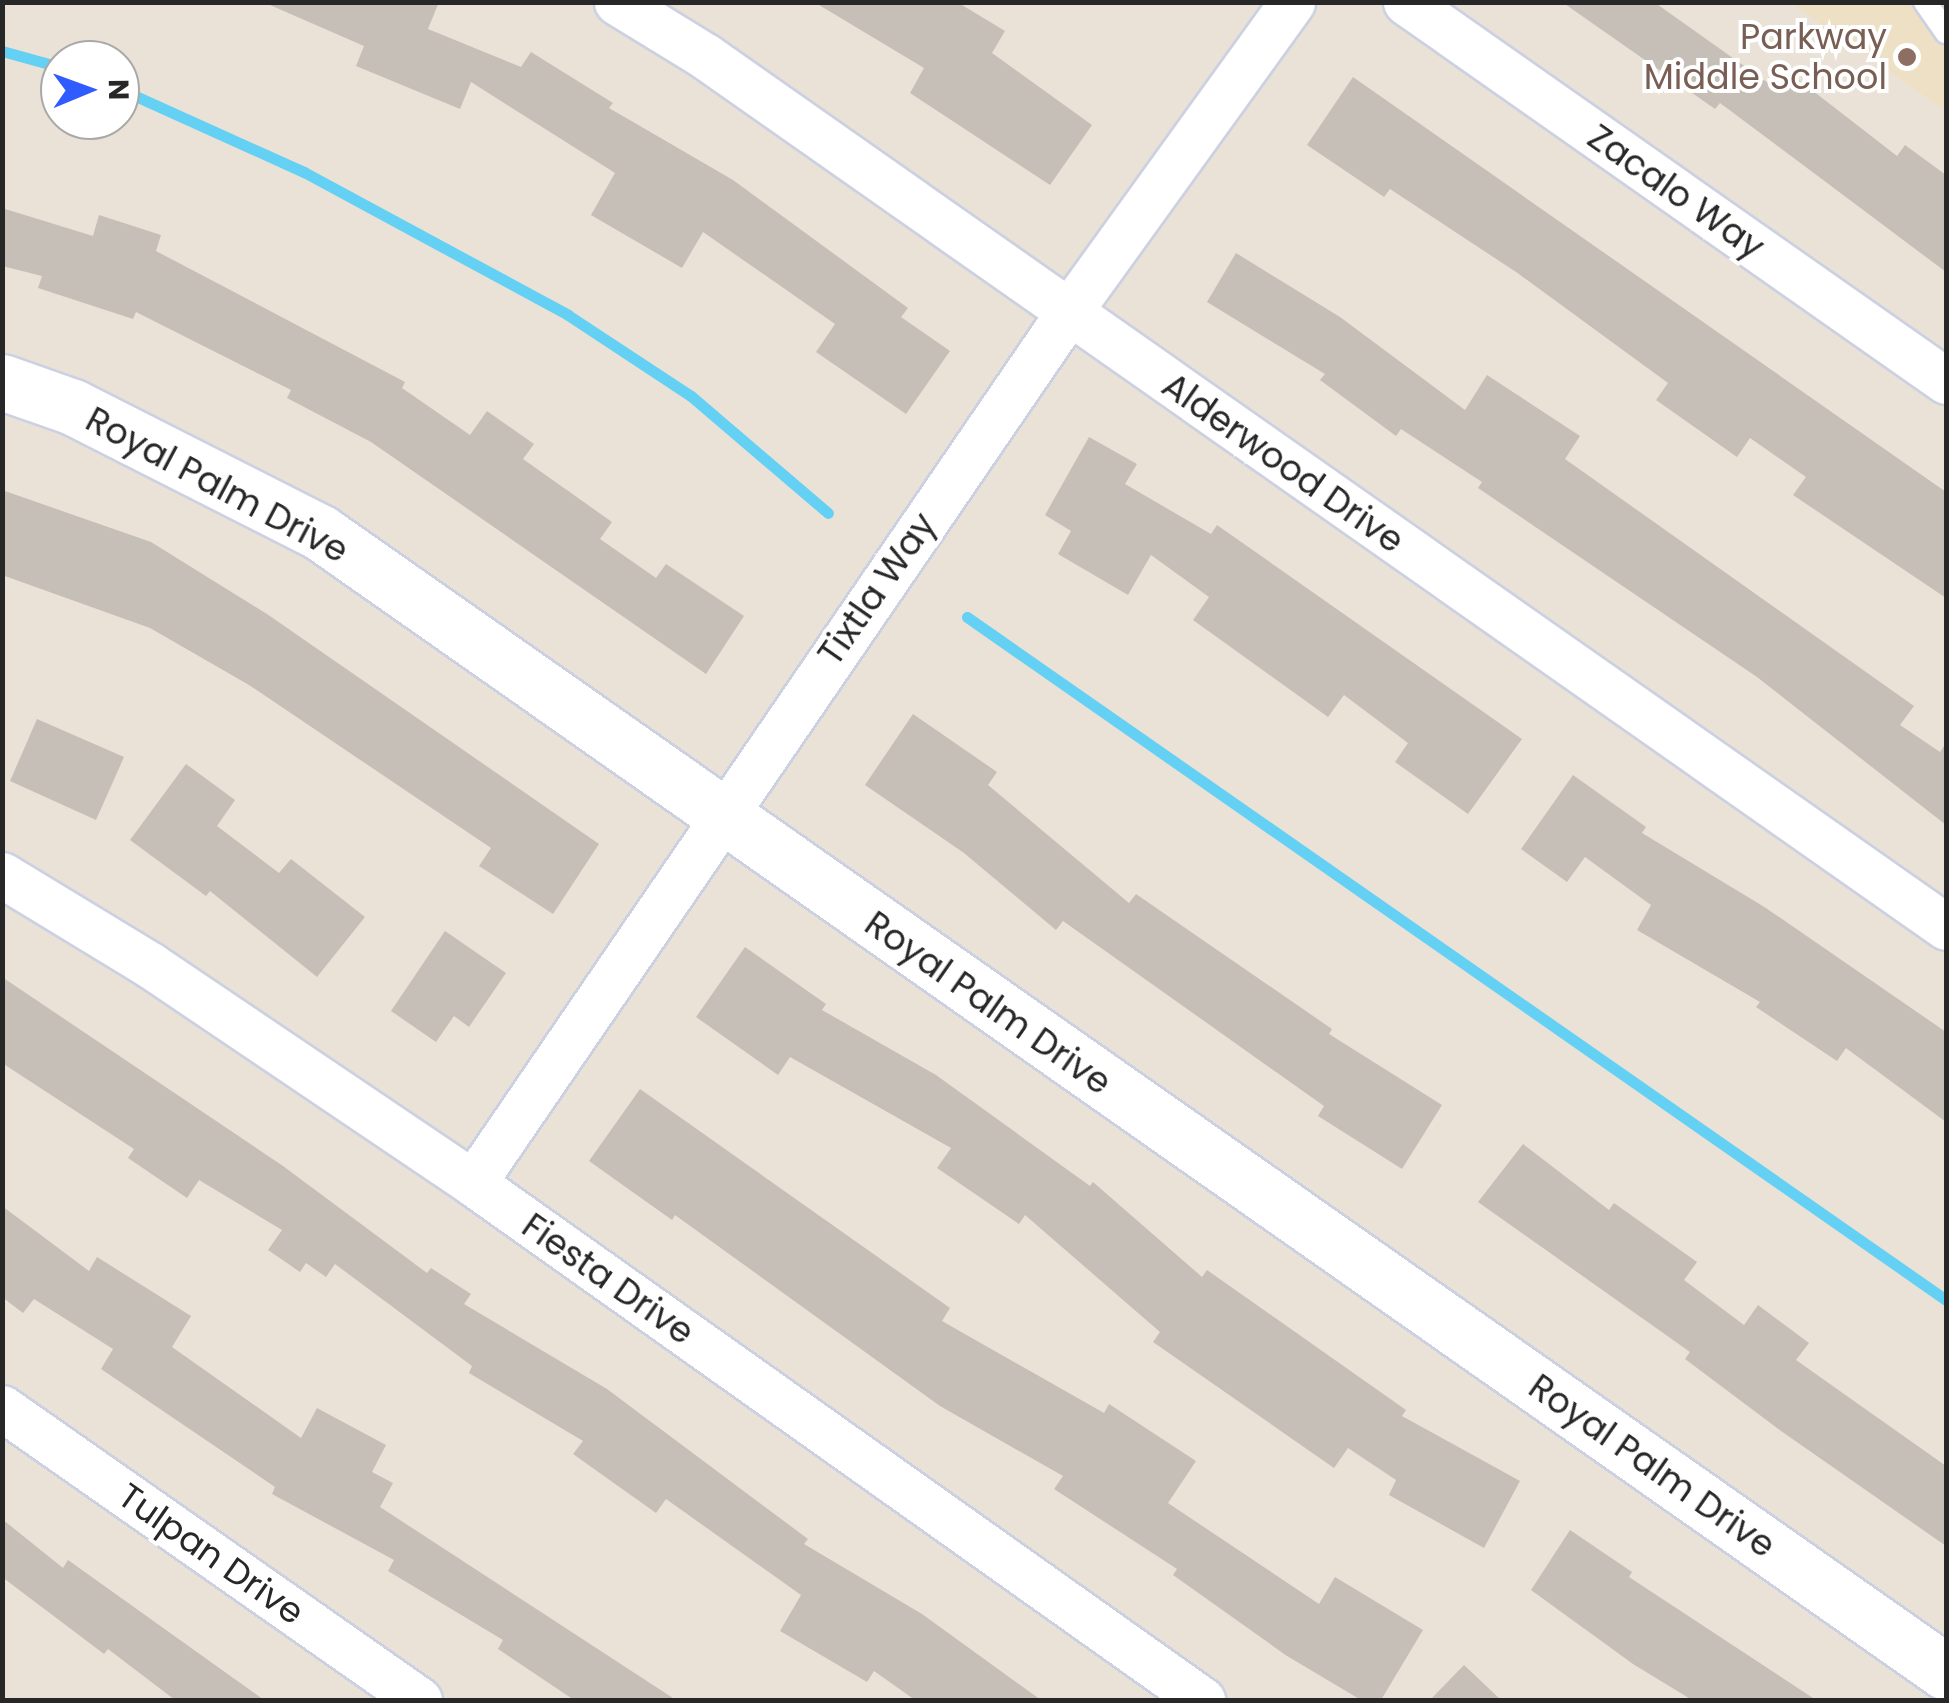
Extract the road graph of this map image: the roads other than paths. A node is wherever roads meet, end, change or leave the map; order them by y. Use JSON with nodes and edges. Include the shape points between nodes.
{"nodes":[{"id":1,"x":617,"y":2,"type":"edge"},
{"id":2,"x":1292,"y":2,"type":"edge"},
{"id":3,"x":1406,"y":2,"type":"edge"},
{"id":4,"x":1925,"y":2,"type":"edge"},
{"id":5,"x":1946,"y":32,"type":"edge"},
{"id":6,"x":1068,"y":313,"type":"junction"},
{"id":7,"x":2,"y":382,"type":"edge"},
{"id":8,"x":1946,"y":382,"type":"edge"},
{"id":9,"x":720,"y":816,"type":"junction"},
{"id":10,"x":2,"y":875,"type":"edge"},
{"id":11,"x":1946,"y":927,"type":"edge"},
{"id":12,"x":472,"y":1183,"type":"junction"},
{"id":13,"x":2,"y":1408,"type":"edge"},
{"id":14,"x":1946,"y":1672,"type":"edge"},
{"id":15,"x":418,"y":1700,"type":"edge"},
{"id":16,"x":1202,"y":1700,"type":"edge"}],
"edges":[{"from":1,"to":6,"type":"street","name":"Alderwood Drive","via":[[705,56]]},
{"from":2,"to":6,"type":"street","name":"Tixtla Way"},
{"from":3,"to":8,"type":"street","name":"Zacalo Way"},
{"from":4,"to":5,"type":"lane"},
{"from":6,"to":9,"type":"street","name":"Tixtla Way"},
{"from":6,"to":11,"type":"street","name":"Alderwood Drive"},
{"from":7,"to":9,"type":"street","name":"Royal Palm Drive","via":[[73,407],[321,533]]},
{"from":9,"to":12,"type":"street","name":"Tixtla Way"},
{"from":9,"to":14,"type":"street","name":"Royal Palm Drive"},
{"from":10,"to":12,"type":"street","name":"Fiesta Drive","via":[[150,965]]},
{"from":12,"to":16,"type":"street","name":"Fiesta Drive"},
{"from":13,"to":15,"type":"street","name":"Tulpan Drive"}]}
